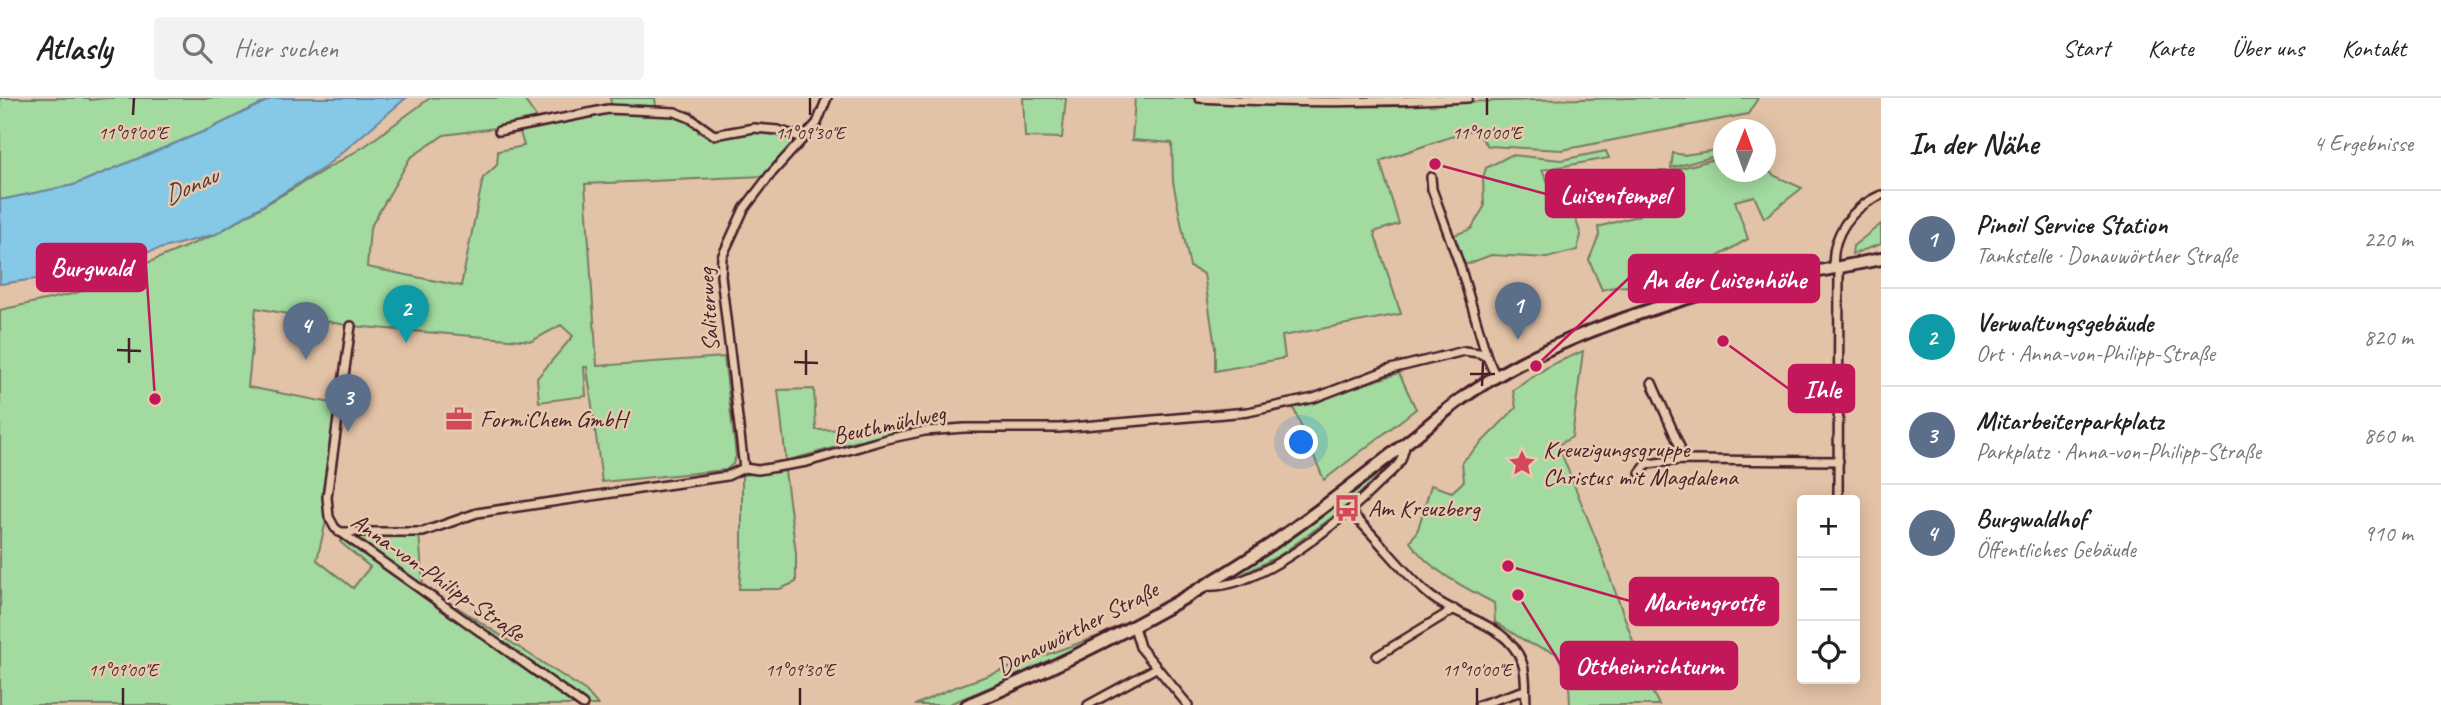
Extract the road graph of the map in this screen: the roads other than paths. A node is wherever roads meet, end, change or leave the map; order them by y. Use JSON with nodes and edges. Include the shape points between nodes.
{"nodes":[{"id":1,"x":827,"y":98,"type":"edge"},
{"id":2,"x":1199,"y":98,"type":"edge"},
{"id":3,"x":1468,"y":98,"type":"edge"},
{"id":4,"x":499,"y":131,"type":"dead end"},
{"id":5,"x":803,"y":138,"type":"junction"},
{"id":6,"x":1431,"y":177,"type":"dead end"},
{"id":7,"x":1881,"y":195,"type":"edge"},
{"id":8,"x":1881,"y":259,"type":"edge"},
{"id":9,"x":1836,"y":268,"type":"junction"},
{"id":10,"x":351,"y":326,"type":"dead end"},
{"id":11,"x":1487,"y":357,"type":"junction"},
{"id":12,"x":1496,"y":376,"type":"junction"},
{"id":13,"x":1652,"y":383,"type":"dead end"},
{"id":14,"x":1406,"y":444,"type":"junction"},
{"id":15,"x":1681,"y":460,"type":"junction"},
{"id":16,"x":1839,"y":461,"type":"junction"},
{"id":17,"x":744,"y":467,"type":"junction"},
{"id":18,"x":1640,"y":473,"type":"dead end"},
{"id":19,"x":1838,"y":495,"type":"edge"},
{"id":20,"x":1350,"y":512,"type":"junction"},
{"id":21,"x":339,"y":532,"type":"junction"},
{"id":22,"x":1205,"y":586,"type":"junction"},
{"id":23,"x":1454,"y":609,"type":"junction"},
{"id":24,"x":1134,"y":627,"type":"junction"},
{"id":25,"x":1377,"y":656,"type":"dead end"},
{"id":26,"x":1156,"y":668,"type":"junction"},
{"id":27,"x":1525,"y":690,"type":"junction"},
{"id":28,"x":583,"y":705,"type":"edge"},
{"id":29,"x":967,"y":705,"type":"edge"},
{"id":30,"x":1088,"y":705,"type":"edge"},
{"id":31,"x":1188,"y":705,"type":"edge"},
{"id":32,"x":1479,"y":705,"type":"edge"},
{"id":33,"x":1526,"y":705,"type":"edge"}],
"edges":[{"from":1,"to":5,"type":"street","name":"Saliterweg","via":[[817,123]]},
{"from":2,"to":3,"type":"street","via":[[1278,103]]},
{"from":4,"to":5,"type":"street","via":[[608,109],[675,112],[714,135],[754,128]]},
{"from":5,"to":17,"type":"street","name":"Saliterweg","via":[[744,209],[722,257]]},
{"from":6,"to":11,"type":"street"},
{"from":7,"to":9,"type":"street","via":[[1861,207],[1840,233],[1833,252]]},
{"from":8,"to":9,"type":"main road","name":"Donauwörther Straße"},
{"from":9,"to":12,"type":"main road","name":"Donauwörther Straße","via":[[1673,303],[1578,337]]},
{"from":9,"to":16,"type":"street"},
{"from":10,"to":21,"type":"street","name":"Anna-von-Philipp-Straße","via":[[327,497],[329,517]]},
{"from":11,"to":12,"type":"street"},
{"from":11,"to":17,"type":"street","name":"Beuthmühlweg","via":[[1464,351],[1387,370],[1314,398],[1248,412],[1059,428],[925,432],[807,462],[758,470]]},
{"from":12,"to":14,"type":"main road","name":"Donauwörther Straße"},
{"from":13,"to":15,"type":"street","via":[[1680,447]]},
{"from":14,"to":20,"type":"street","name":"Donauwörther Straße","via":[[1400,461]]},
{"from":14,"to":22,"type":"main road","name":"Donauwörther Straße","via":[[1277,540]]},
{"from":15,"to":16,"type":"street"},
{"from":15,"to":18,"type":"street","via":[[1647,464]]},
{"from":16,"to":19,"type":"street"},
{"from":17,"to":21,"type":"street","name":"Beuthmühlweg","via":[[727,476],[477,513],[423,532]]},
{"from":20,"to":22,"type":"street","name":"Donauwörther Straße","via":[[1272,566],[1235,584]]},
{"from":20,"to":23,"type":"street","via":[[1430,596]]},
{"from":21,"to":28,"type":"street","name":"Anna-von-Philipp-Straße"},
{"from":22,"to":24,"type":"main road","name":"Donauwörther Straße"},
{"from":23,"to":25,"type":"street"},
{"from":23,"to":27,"type":"street","via":[[1491,626],[1511,646],[1523,663]]},
{"from":24,"to":26,"type":"street","via":[[1140,647]]},
{"from":24,"to":29,"type":"main road","name":"Donauwörther Straße"},
{"from":26,"to":30,"type":"street"},
{"from":26,"to":31,"type":"street"},
{"from":27,"to":32,"type":"street"},
{"from":27,"to":33,"type":"street"}]}
